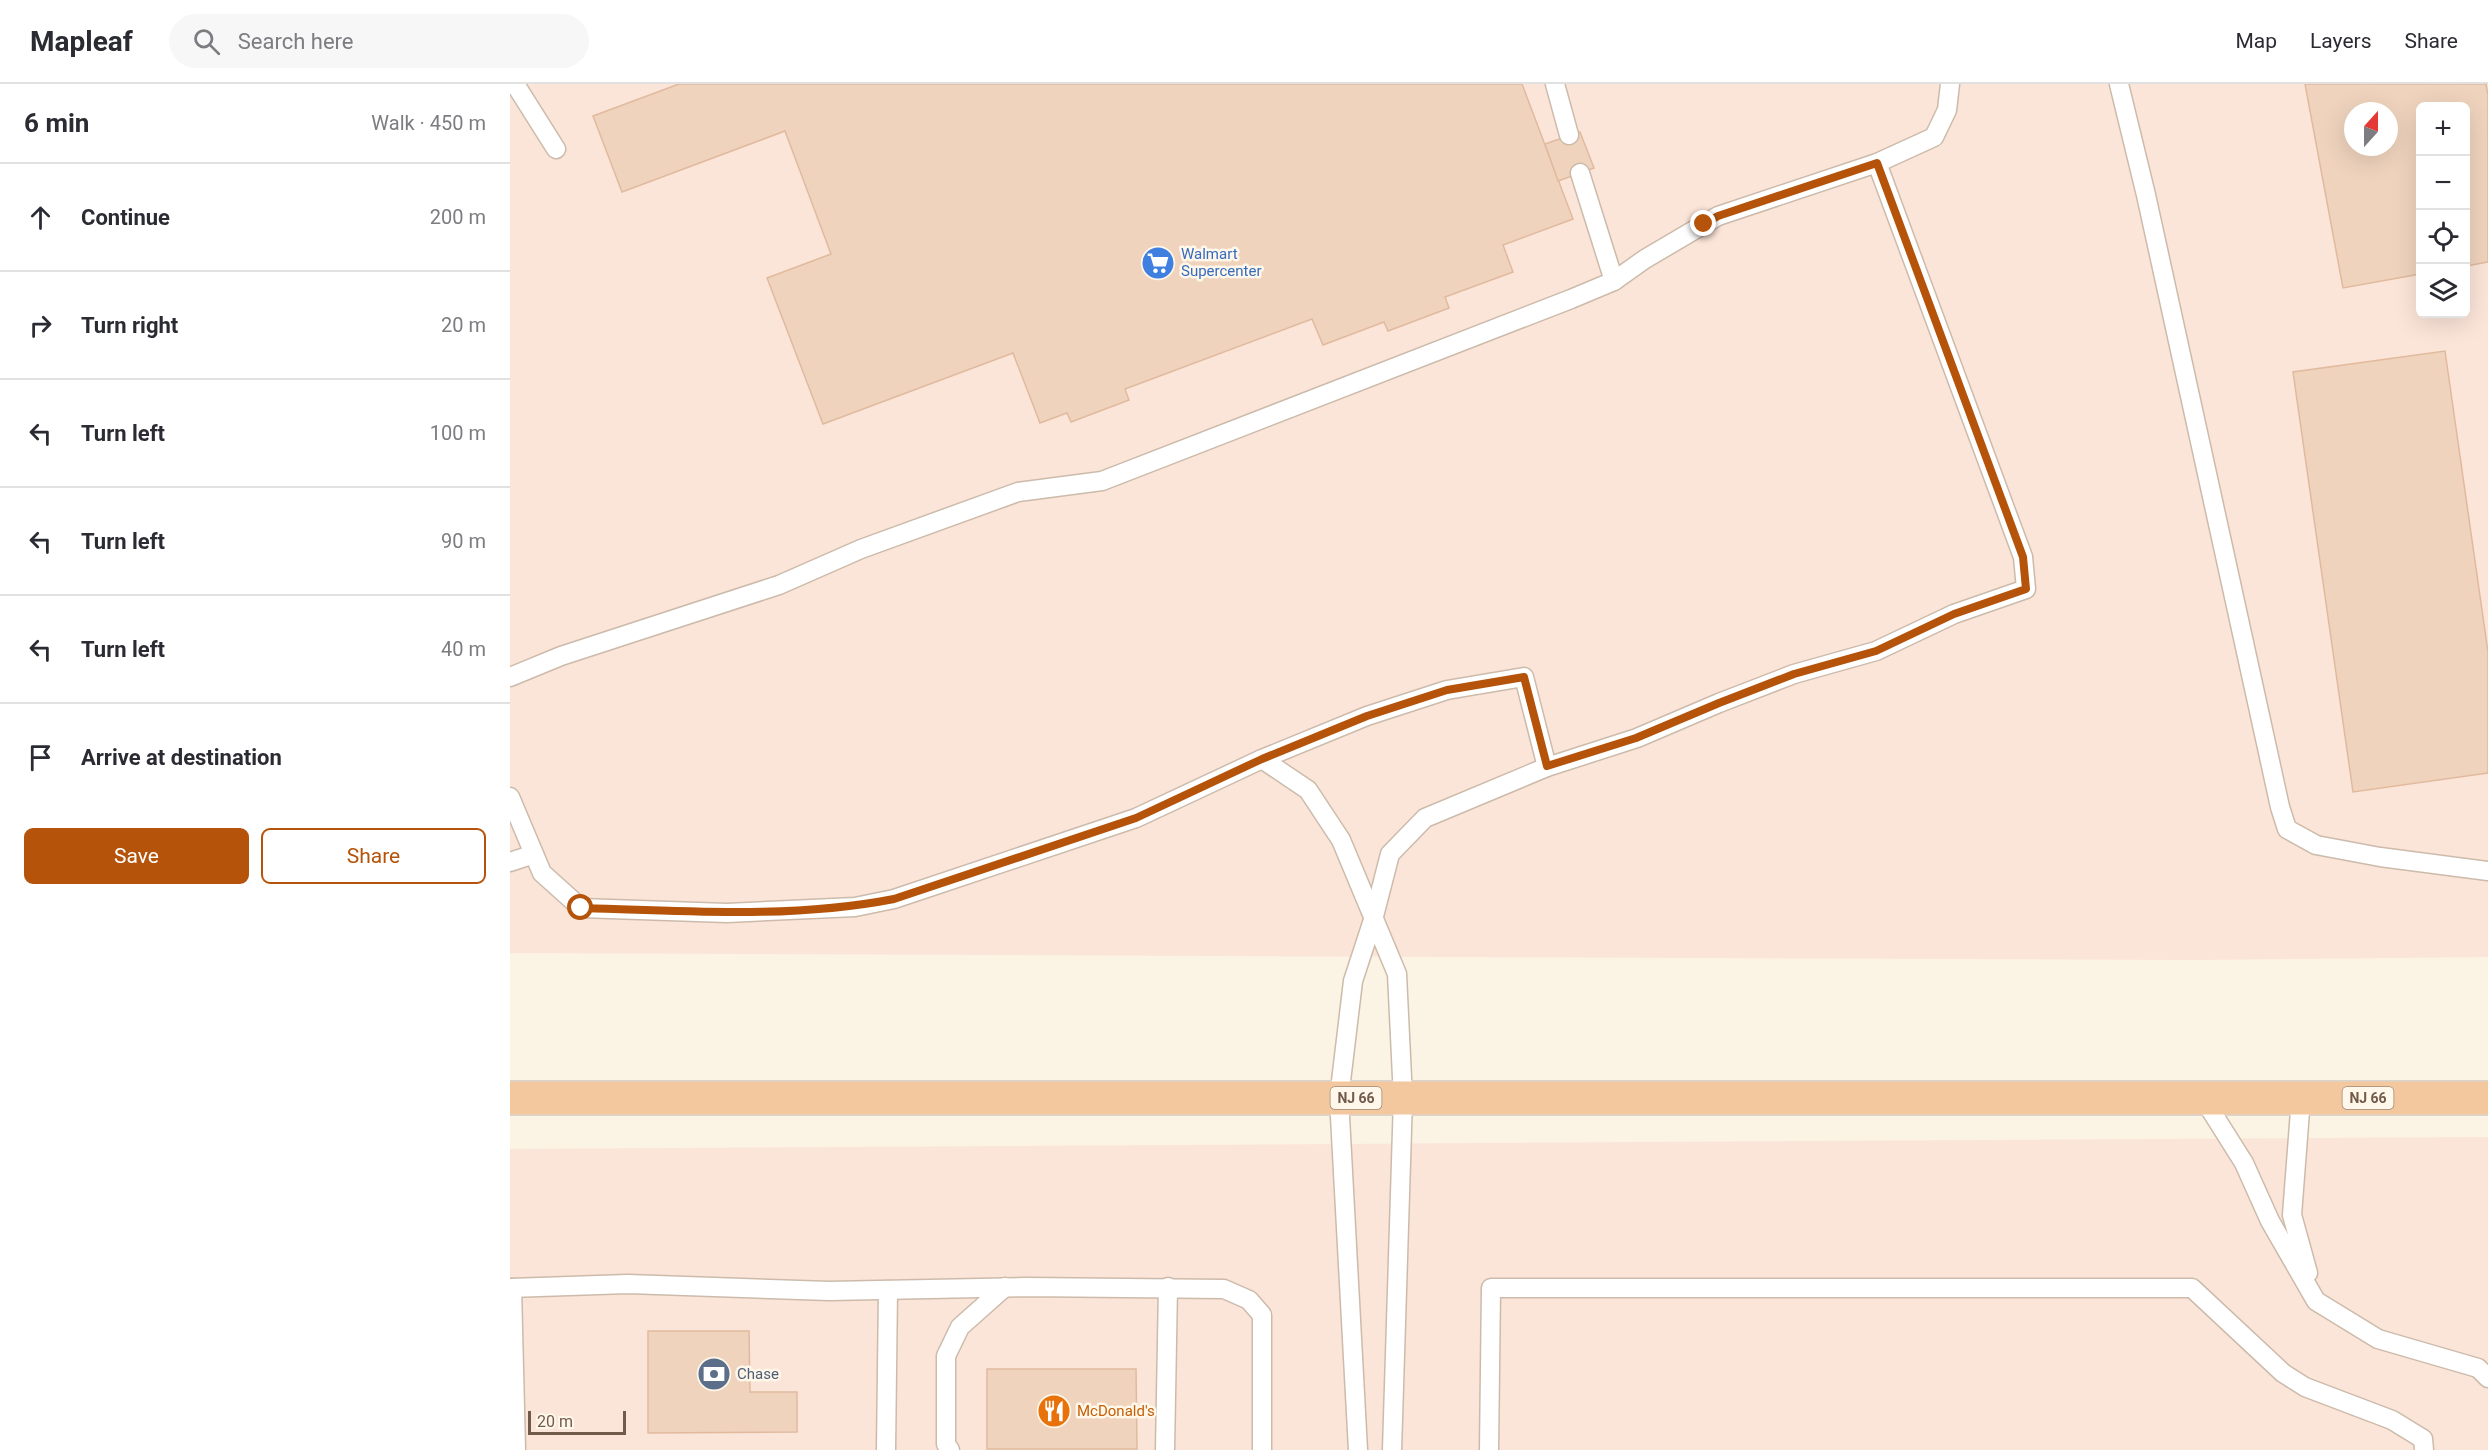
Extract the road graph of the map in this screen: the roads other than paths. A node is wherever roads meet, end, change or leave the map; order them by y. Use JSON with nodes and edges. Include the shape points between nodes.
{"nodes":[{"id":1,"x":515,"y":84,"type":"edge"},
{"id":2,"x":1555,"y":84,"type":"edge"},
{"id":3,"x":1950,"y":84,"type":"edge"},
{"id":4,"x":2119,"y":84,"type":"edge"},
{"id":5,"x":1569,"y":135,"type":"dead end"},
{"id":6,"x":556,"y":149,"type":"dead end"},
{"id":7,"x":1877,"y":163,"type":"junction"},
{"id":8,"x":1580,"y":173,"type":"dead end"},
{"id":9,"x":1614,"y":281,"type":"junction"},
{"id":10,"x":510,"y":677,"type":"edge"},
{"id":11,"x":1262,"y":759,"type":"junction"},
{"id":12,"x":1547,"y":766,"type":"junction"},
{"id":13,"x":510,"y":797,"type":"edge"},
{"id":14,"x":534,"y":855,"type":"junction"},
{"id":15,"x":510,"y":862,"type":"edge"},
{"id":16,"x":2488,"y":871,"type":"edge"},
{"id":17,"x":1373,"y":920,"type":"junction"},
{"id":18,"x":510,"y":1098,"type":"edge"},
{"id":19,"x":1339,"y":1098,"type":"junction"},
{"id":20,"x":1403,"y":1098,"type":"junction"},
{"id":21,"x":2203,"y":1098,"type":"junction"},
{"id":22,"x":2301,"y":1098,"type":"junction"},
{"id":23,"x":2488,"y":1098,"type":"edge"},
{"id":24,"x":1005,"y":1287,"type":"junction"},
{"id":25,"x":1168,"y":1287,"type":"junction"},
{"id":26,"x":511,"y":1288,"type":"edge"},
{"id":27,"x":888,"y":1290,"type":"junction"},
{"id":28,"x":2316,"y":1301,"type":"junction"},
{"id":29,"x":2488,"y":1378,"type":"edge"},
{"id":30,"x":516,"y":1450,"type":"edge"},
{"id":31,"x":886,"y":1450,"type":"edge"},
{"id":32,"x":950,"y":1450,"type":"edge"},
{"id":33,"x":1165,"y":1450,"type":"edge"},
{"id":34,"x":1262,"y":1450,"type":"edge"},
{"id":35,"x":1358,"y":1450,"type":"edge"},
{"id":36,"x":1392,"y":1450,"type":"edge"},
{"id":37,"x":1489,"y":1450,"type":"edge"},
{"id":38,"x":2424,"y":1450,"type":"edge"}],
"edges":[{"from":1,"to":6,"type":"lane"},
{"from":2,"to":5,"type":"lane"},
{"from":3,"to":7,"type":"lane","via":[[1947,110],[1934,137]]},
{"from":4,"to":16,"type":"lane","via":[[2287,829],[2316,845]]},
{"from":7,"to":9,"type":"lane","via":[[1718,216]]},
{"from":7,"to":12,"type":"lane","via":[[2023,557],[2026,589],[1954,614],[1876,651],[1794,674],[1636,738]]},
{"from":8,"to":9,"type":"lane"},
{"from":9,"to":10,"type":"lane","via":[[1102,481],[1018,492],[861,549],[779,585],[561,656]]},
{"from":11,"to":12,"type":"lane","via":[[1367,716],[1447,690],[1524,677]]},
{"from":11,"to":14,"type":"lane","via":[[1136,818],[894,899],[855,907],[727,913],[581,908],[542,873]]},
{"from":11,"to":17,"type":"lane","via":[[1308,790],[1341,840]]},
{"from":12,"to":17,"type":"lane","via":[[1425,818],[1390,854]]},
{"from":13,"to":14,"type":"lane"},
{"from":14,"to":15,"type":"lane"},
{"from":17,"to":19,"type":"lane","via":[[1353,981]]},
{"from":17,"to":20,"type":"lane","via":[[1397,974]]},
{"from":18,"to":19,"type":"highway","number":"NJ 66"},
{"from":19,"to":20,"type":"highway","number":"NJ 66"},
{"from":19,"to":35,"type":"lane"},
{"from":20,"to":21,"type":"highway","number":"NJ 66"},
{"from":20,"to":36,"type":"lane"},
{"from":21,"to":22,"type":"highway","number":"NJ 66"},
{"from":21,"to":28,"type":"lane","via":[[2244,1163],[2270,1221]]},
{"from":22,"to":23,"type":"highway","number":"NJ 66"},
{"from":22,"to":28,"type":"lane","via":[[2292,1215]]},
{"from":24,"to":25,"type":"lane"},
{"from":24,"to":27,"type":"lane"},
{"from":24,"to":32,"type":"lane","via":[[960,1327],[946,1356],[946,1444]]},
{"from":25,"to":33,"type":"lane"},
{"from":25,"to":34,"type":"lane","via":[[1224,1289],[1249,1300],[1262,1315]]},
{"from":26,"to":27,"type":"lane","via":[[628,1284],[829,1292]]},
{"from":26,"to":30,"type":"lane"},
{"from":27,"to":31,"type":"lane"},
{"from":28,"to":29,"type":"lane","via":[[2378,1339],[2478,1368]]},
{"from":37,"to":38,"type":"lane","via":[[1491,1288],[2192,1288],[2283,1373],[2306,1387],[2392,1420],[2423,1439]]}]}
